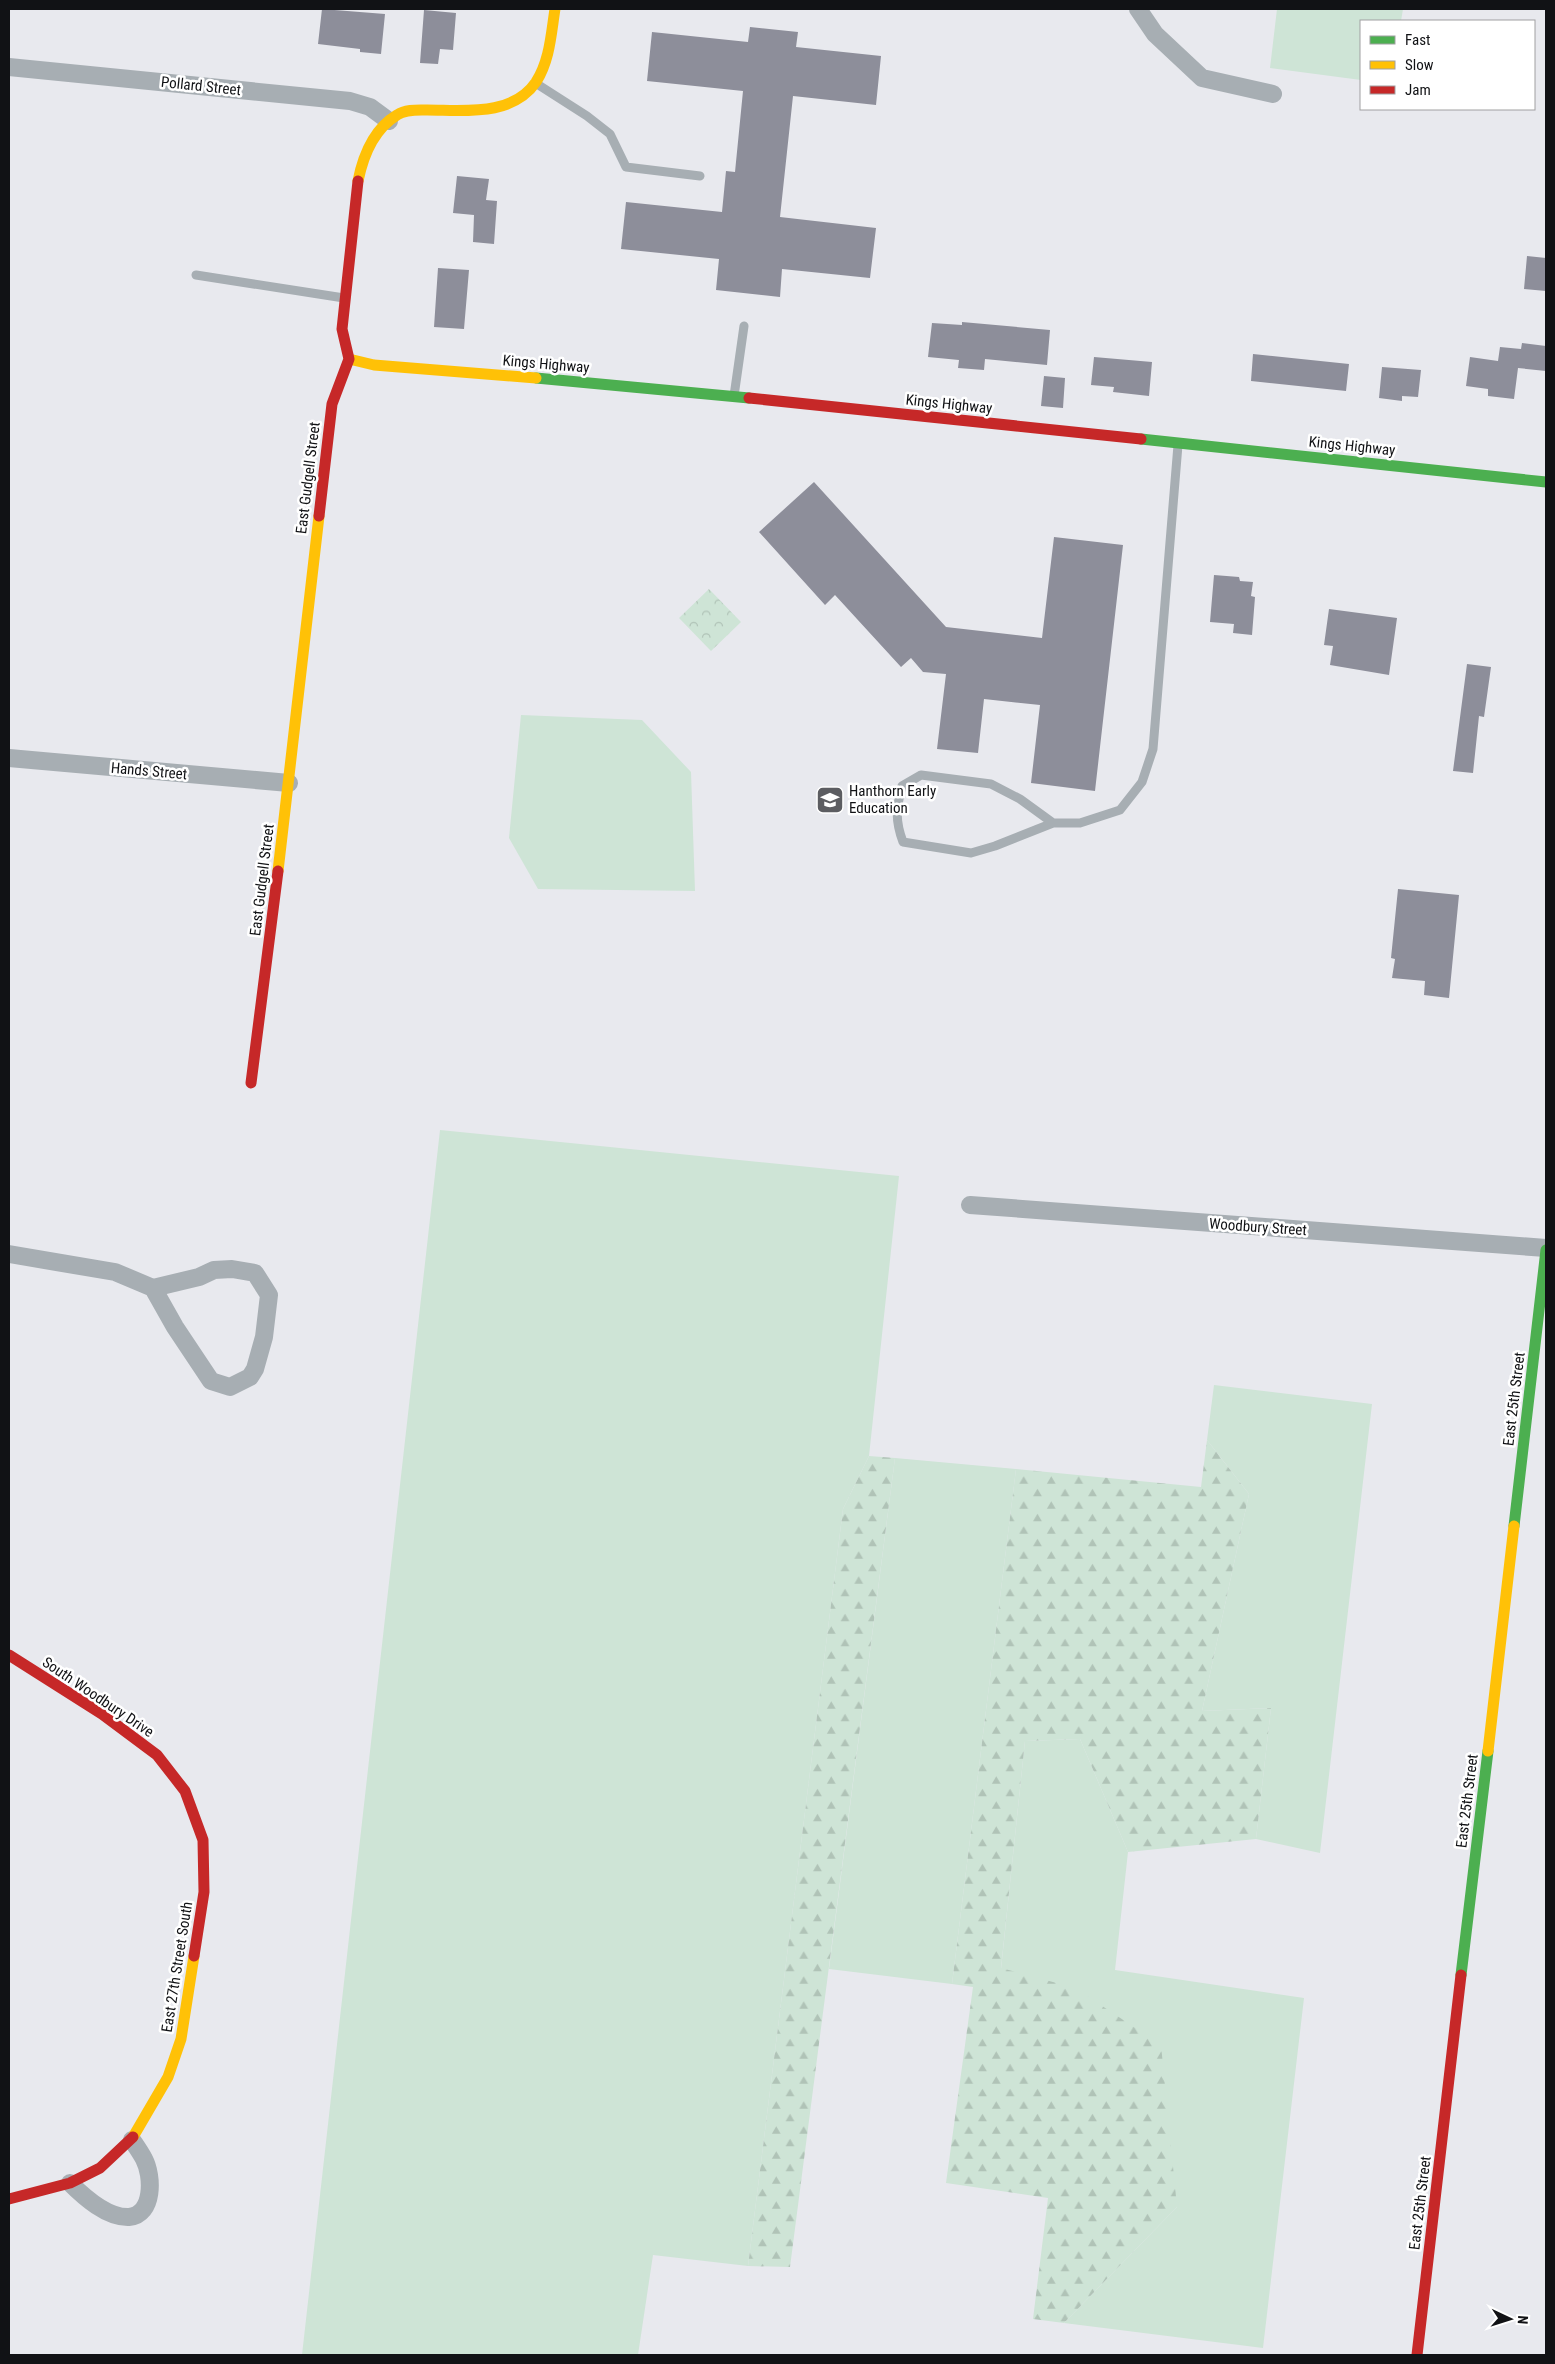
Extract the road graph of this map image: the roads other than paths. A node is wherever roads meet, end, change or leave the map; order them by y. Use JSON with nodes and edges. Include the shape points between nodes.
{"nodes":[{"id":1,"x":556,"y":9,"type":"edge"},
{"id":2,"x":1138,"y":9,"type":"edge"},
{"id":3,"x":9,"y":67,"type":"edge"},
{"id":4,"x":535,"y":83,"type":"junction"},
{"id":5,"x":1273,"y":94,"type":"dead end"},
{"id":6,"x":389,"y":120,"type":"junction"},
{"id":7,"x":700,"y":176,"type":"dead end"},
{"id":8,"x":196,"y":274,"type":"dead end"},
{"id":9,"x":346,"y":298,"type":"junction"},
{"id":10,"x":744,"y":326,"type":"dead end"},
{"id":11,"x":349,"y":359,"type":"junction"},
{"id":12,"x":734,"y":397,"type":"junction"},
{"id":13,"x":1178,"y":444,"type":"junction"},
{"id":14,"x":1546,"y":482,"type":"edge"},
{"id":15,"x":9,"y":758,"type":"edge"},
{"id":16,"x":289,"y":783,"type":"junction"},
{"id":17,"x":1053,"y":823,"type":"junction"},
{"id":18,"x":251,"y":1084,"type":"dead end"},
{"id":19,"x":970,"y":1205,"type":"dead end"},
{"id":20,"x":1546,"y":1249,"type":"edge"},
{"id":21,"x":9,"y":1254,"type":"edge"},
{"id":22,"x":153,"y":1288,"type":"junction"},
{"id":23,"x":9,"y":1655,"type":"edge"},
{"id":24,"x":185,"y":1791,"type":"joint"},
{"id":25,"x":132,"y":2140,"type":"junction"},
{"id":26,"x":70,"y":2183,"type":"junction"},
{"id":27,"x":9,"y":2199,"type":"edge"},
{"id":28,"x":1417,"y":2355,"type":"edge"}],
"edges":[{"from":1,"to":4,"type":"street","via":[[548,56]]},
{"from":2,"to":5,"type":"street","via":[[1155,34],[1202,78]]},
{"from":3,"to":6,"type":"street","name":"Pollard Street","via":[[350,101],[370,107]]},
{"from":4,"to":6,"type":"street","via":[[517,100],[502,106],[482,110],[412,110]]},
{"from":4,"to":7,"type":"lane","via":[[610,134],[626,167]]},
{"from":6,"to":9,"type":"street","via":[[376,135],[361,166]]},
{"from":8,"to":9,"type":"lane"},
{"from":9,"to":11,"type":"street","via":[[342,329]]},
{"from":10,"to":12,"type":"lane"},
{"from":11,"to":12,"type":"street","name":"Kings Highway","via":[[374,365]]},
{"from":11,"to":16,"type":"street","name":"East Gudgell Street","via":[[332,404]]},
{"from":12,"to":13,"type":"street","name":"Kings Highway"},
{"from":13,"to":14,"type":"street","name":"Kings Highway"},
{"from":13,"to":17,"type":"lane","via":[[1154,749],[1142,782],[1120,810],[1080,823]]},
{"from":15,"to":16,"type":"street","name":"Hands Street"},
{"from":16,"to":18,"type":"street","name":"East Gudgell Street"},
{"from":17,"to":17,"type":"lane","via":[[971,853],[903,842],[897,823],[897,805],[902,786],[921,775],[991,784],[1020,799]]},
{"from":19,"to":20,"type":"street","name":"Woodbury Street"},
{"from":20,"to":28,"type":"street","name":"East 25th Street"},
{"from":21,"to":22,"type":"street","via":[[115,1272]]},
{"from":22,"to":22,"type":"street","via":[[211,1381],[230,1388],[250,1377],[264,1337],[269,1295],[255,1274],[214,1270]]},
{"from":23,"to":24,"type":"street","name":"South Woodbury Drive","via":[[102,1714],[157,1755]]},
{"from":24,"to":25,"type":"street","name":"East 27th Street South","via":[[203,1840],[204,1892],[181,2039],[168,2077]]},
{"from":25,"to":26,"type":"street","name":"East 27th Street South","via":[[100,2168]]},
{"from":25,"to":26,"type":"street","via":[[145,2161],[150,2185],[148,2205],[141,2214],[129,2217],[113,2214],[85,2198]]},
{"from":26,"to":27,"type":"street","name":"East 27th Street South"}]}
